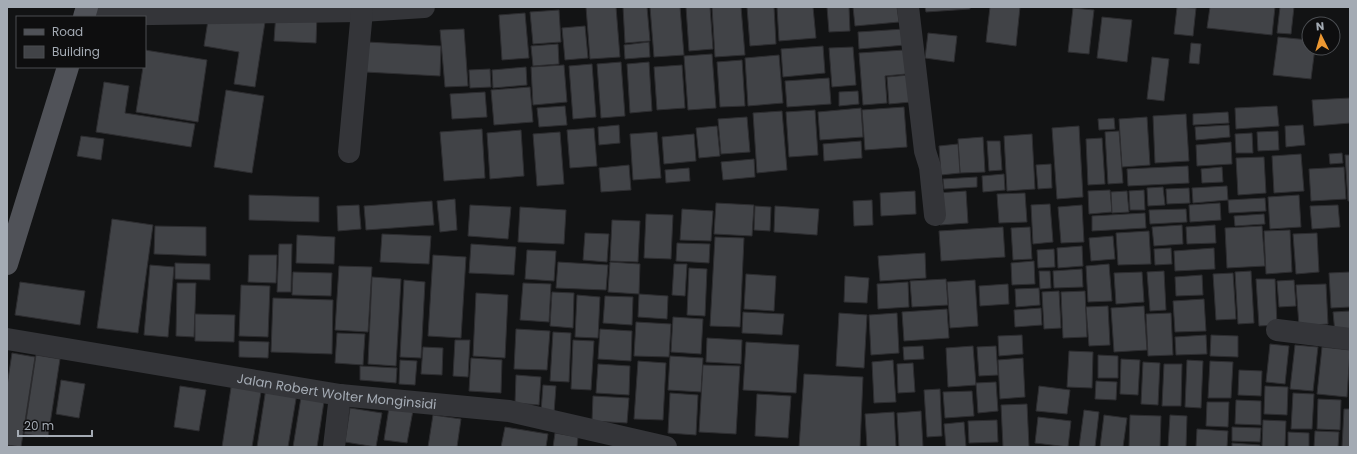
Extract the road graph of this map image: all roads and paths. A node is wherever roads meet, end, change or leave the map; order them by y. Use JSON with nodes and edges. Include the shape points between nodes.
{"nodes":[{"id":1,"x":424,"y":7,"type":"edge"},
{"id":2,"x":908,"y":7,"type":"edge"},
{"id":3,"x":362,"y":11,"type":"junction"},
{"id":4,"x":85,"y":13,"type":"edge"},
{"id":5,"x":68,"y":68,"type":"edge"},
{"id":6,"x":349,"y":152,"type":"dead end"},
{"id":7,"x":935,"y":215,"type":"dead end"},
{"id":8,"x":7,"y":264,"type":"edge"},
{"id":9,"x":1277,"y":330,"type":"dead end"},
{"id":10,"x":7,"y":339,"type":"edge"},
{"id":11,"x":1350,"y":339,"type":"edge"},
{"id":12,"x":340,"y":395,"type":"junction"},
{"id":13,"x":334,"y":447,"type":"edge"},
{"id":14,"x":666,"y":447,"type":"edge"}],
"edges":[{"from":1,"to":3,"type":"street"},
{"from":2,"to":7,"type":"street"},
{"from":3,"to":4,"type":"street"},
{"from":3,"to":6,"type":"street"},
{"from":5,"to":8,"type":"main road"},
{"from":9,"to":11,"type":"street"},
{"from":10,"to":12,"type":"street","name":"Jalan Robert Wolter Monginsidi"},
{"from":12,"to":13,"type":"street"},
{"from":12,"to":14,"type":"street","name":"Jalan Robert Wolter Monginsidi","via":[[509,411]]}]}
